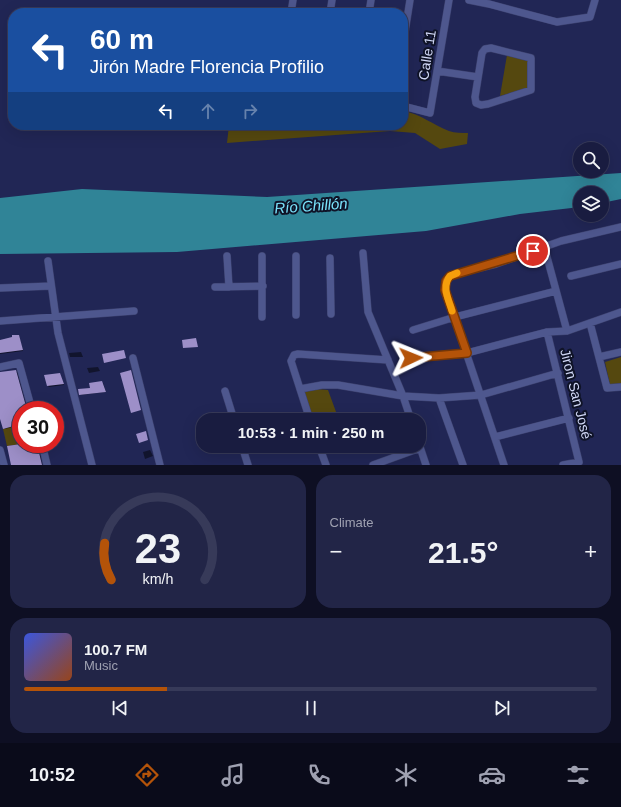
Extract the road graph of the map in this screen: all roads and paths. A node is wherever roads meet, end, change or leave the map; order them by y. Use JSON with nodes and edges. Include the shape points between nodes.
{"nodes":[{"id":1,"x":410,"y":0,"type":"edge"},
{"id":2,"x":449,"y":0,"type":"edge"},
{"id":3,"x":468,"y":0,"type":"edge"},
{"id":4,"x":595,"y":0,"type":"edge"},
{"id":5,"x":408,"y":13,"type":"edge"},
{"id":6,"x":437,"y":70,"type":"junction"},
{"id":7,"x":478,"y":77,"type":"junction"},
{"id":8,"x":408,"y":107,"type":"edge"},
{"id":9,"x":621,"y":227,"type":"edge"},
{"id":10,"x":544,"y":246,"type":"junction"},
{"id":11,"x":363,"y":253,"type":"dead end"},
{"id":12,"x":227,"y":256,"type":"dead end"},
{"id":13,"x":262,"y":256,"type":"dead end"},
{"id":14,"x":296,"y":256,"type":"dead end"},
{"id":15,"x":330,"y":258,"type":"dead end"},
{"id":16,"x":48,"y":261,"type":"dead end"},
{"id":17,"x":621,"y":264,"type":"edge"},
{"id":18,"x":571,"y":276,"type":"dead end"},
{"id":19,"x":51,"y":286,"type":"junction"},
{"id":20,"x":263,"y":286,"type":"junction"},
{"id":21,"x":215,"y":287,"type":"dead end"},
{"id":22,"x":229,"y":287,"type":"junction"},
{"id":23,"x":0,"y":288,"type":"edge"},
{"id":24,"x":556,"y":291,"type":"junction"},
{"id":25,"x":134,"y":311,"type":"dead end"},
{"id":26,"x":621,"y":312,"type":"edge"},
{"id":27,"x":331,"y":314,"type":"dead end"},
{"id":28,"x":296,"y":315,"type":"dead end"},
{"id":29,"x":262,"y":317,"type":"dead end"},
{"id":30,"x":455,"y":317,"type":"junction"},
{"id":31,"x":56,"y":318,"type":"junction"},
{"id":32,"x":0,"y":321,"type":"edge"},
{"id":33,"x":590,"y":323,"type":"junction"},
{"id":34,"x":413,"y":330,"type":"dead end"},
{"id":35,"x":567,"y":331,"type":"junction"},
{"id":36,"x":548,"y":332,"type":"junction"},
{"id":37,"x":621,"y":352,"type":"edge"},
{"id":38,"x":467,"y":353,"type":"junction"},
{"id":39,"x":599,"y":357,"type":"junction"},
{"id":40,"x":133,"y":358,"type":"dead end"},
{"id":41,"x":411,"y":358,"type":"dead end"},
{"id":42,"x":388,"y":360,"type":"junction"},
{"id":43,"x":0,"y":367,"type":"edge"},
{"id":44,"x":558,"y":373,"type":"junction"},
{"id":45,"x":621,"y":387,"type":"edge"},
{"id":46,"x":300,"y":389,"type":"junction"},
{"id":47,"x":226,"y":391,"type":"dead end"},
{"id":48,"x":481,"y":395,"type":"junction"},
{"id":49,"x":403,"y":396,"type":"junction"},
{"id":50,"x":439,"y":398,"type":"junction"},
{"id":51,"x":30,"y":401,"type":"edge"},
{"id":52,"x":232,"y":413,"type":"edge"},
{"id":53,"x":308,"y":413,"type":"edge"},
{"id":54,"x":408,"y":413,"type":"edge"},
{"id":55,"x":569,"y":418,"type":"junction"},
{"id":56,"x":495,"y":437,"type":"junction"},
{"id":57,"x":0,"y":450,"type":"edge"},
{"id":58,"x":45,"y":453,"type":"edge"},
{"id":59,"x":244,"y":453,"type":"edge"},
{"id":60,"x":322,"y":453,"type":"edge"},
{"id":61,"x":403,"y":453,"type":"edge"},
{"id":62,"x":422,"y":453,"type":"edge"},
{"id":63,"x":4,"y":465,"type":"edge"},
{"id":64,"x":48,"y":465,"type":"edge"},
{"id":65,"x":92,"y":465,"type":"edge"},
{"id":66,"x":160,"y":465,"type":"edge"},
{"id":67,"x":248,"y":465,"type":"edge"},
{"id":68,"x":326,"y":465,"type":"edge"},
{"id":69,"x":373,"y":465,"type":"edge"},
{"id":70,"x":426,"y":465,"type":"edge"},
{"id":71,"x":463,"y":465,"type":"edge"},
{"id":72,"x":504,"y":465,"type":"edge"},
{"id":73,"x":563,"y":465,"type":"edge"}],
"edges":[{"from":1,"to":5,"type":"street"},
{"from":2,"to":6,"type":"street","name":"Calle 11"},
{"from":3,"to":4,"type":"street","via":[[557,22],[587,18],[592,14]]},
{"from":6,"to":7,"type":"street"},
{"from":6,"to":8,"type":"street","name":"Calle 11","via":[[430,113]]},
{"from":7,"to":7,"type":"street","via":[[475,100],[481,105],[530,91],[532,59],[485,48]]},
{"from":9,"to":10,"type":"street"},
{"from":10,"to":24,"type":"street"},
{"from":10,"to":30,"type":"street","via":[[496,264],[452,275],[446,281],[445,290]]},
{"from":11,"to":42,"type":"street","via":[[368,312]]},
{"from":12,"to":22,"type":"street"},
{"from":13,"to":20,"type":"street"},
{"from":14,"to":28,"type":"street"},
{"from":15,"to":27,"type":"street"},
{"from":16,"to":19,"type":"street"},
{"from":17,"to":18,"type":"street"},
{"from":19,"to":23,"type":"street"},
{"from":19,"to":31,"type":"street"},
{"from":20,"to":22,"type":"street"},
{"from":20,"to":29,"type":"street"},
{"from":21,"to":22,"type":"street"},
{"from":24,"to":30,"type":"street"},
{"from":24,"to":35,"type":"street"},
{"from":25,"to":31,"type":"street"},
{"from":26,"to":33,"type":"street"},
{"from":30,"to":34,"type":"street"},
{"from":30,"to":38,"type":"street"},
{"from":31,"to":32,"type":"street"},
{"from":31,"to":65,"type":"street"},
{"from":33,"to":35,"type":"street"},
{"from":33,"to":39,"type":"street"},
{"from":35,"to":36,"type":"street"},
{"from":36,"to":38,"type":"street"},
{"from":36,"to":44,"type":"street","name":"Jiron San José"},
{"from":37,"to":39,"type":"street"},
{"from":38,"to":41,"type":"street"},
{"from":38,"to":48,"type":"street"},
{"from":39,"to":45,"type":"street","via":[[607,388]]},
{"from":40,"to":66,"type":"street"},
{"from":42,"to":46,"type":"street","via":[[294,355],[291,360]]},
{"from":42,"to":49,"type":"street"},
{"from":43,"to":51,"type":"street","via":[[19,363]]},
{"from":44,"to":48,"type":"street"},
{"from":44,"to":55,"type":"street","name":"Jiron San José"},
{"from":46,"to":49,"type":"street","via":[[338,385]]},
{"from":46,"to":53,"type":"street"},
{"from":47,"to":52,"type":"street"},
{"from":48,"to":50,"type":"street"},
{"from":48,"to":56,"type":"street"},
{"from":49,"to":50,"type":"street"},
{"from":49,"to":54,"type":"street"},
{"from":50,"to":71,"type":"street"},
{"from":55,"to":56,"type":"street"},
{"from":55,"to":73,"type":"street","name":"Jiron San José","via":[[579,462]]},
{"from":56,"to":72,"type":"street"},
{"from":57,"to":63,"type":"street"},
{"from":58,"to":64,"type":"street"},
{"from":59,"to":67,"type":"street"},
{"from":60,"to":68,"type":"street"},
{"from":61,"to":69,"type":"street"},
{"from":62,"to":70,"type":"street"}]}
